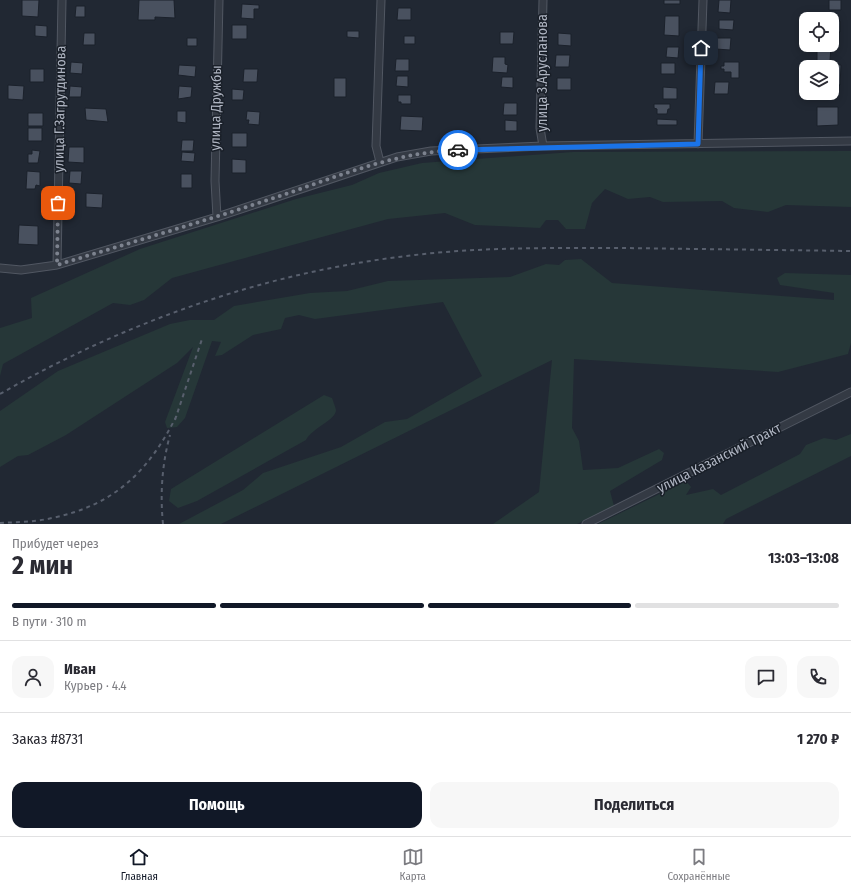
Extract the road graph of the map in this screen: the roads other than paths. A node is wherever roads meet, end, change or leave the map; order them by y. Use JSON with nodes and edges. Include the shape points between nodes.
{"nodes":[{"id":1,"x":62,"y":0,"type":"edge"},
{"id":2,"x":219,"y":0,"type":"edge"},
{"id":3,"x":381,"y":0,"type":"edge"},
{"id":4,"x":543,"y":0,"type":"edge"},
{"id":5,"x":703,"y":0,"type":"edge"},
{"id":6,"x":851,"y":141,"type":"edge"},
{"id":7,"x":698,"y":144,"type":"junction"},
{"id":8,"x":544,"y":146,"type":"junction"},
{"id":9,"x":380,"y":162,"type":"junction"},
{"id":10,"x":217,"y":217,"type":"junction"},
{"id":11,"x":57,"y":265,"type":"junction"},
{"id":12,"x":0,"y":268,"type":"edge"},
{"id":13,"x":851,"y":392,"type":"edge"},
{"id":14,"x":586,"y":524,"type":"edge"}],
"edges":[{"from":1,"to":11,"type":"street","name":"улица Г.Загрутдинова"},
{"from":2,"to":10,"type":"street","name":"улица Дружбы","via":[[215,181]]},
{"from":3,"to":9,"type":"street","via":[[376,146]]},
{"from":4,"to":8,"type":"street","name":"улица З.Арусланова","via":[[540,128]]},
{"from":5,"to":7,"type":"street"},
{"from":6,"to":7,"type":"street"},
{"from":7,"to":8,"type":"street"},
{"from":8,"to":9,"type":"street","via":[[431,151]]},
{"from":9,"to":10,"type":"street"},
{"from":10,"to":11,"type":"street"},
{"from":11,"to":12,"type":"street","via":[[21,270]]},
{"from":13,"to":14,"type":"street","name":"улица Казанский Тракт"}]}
